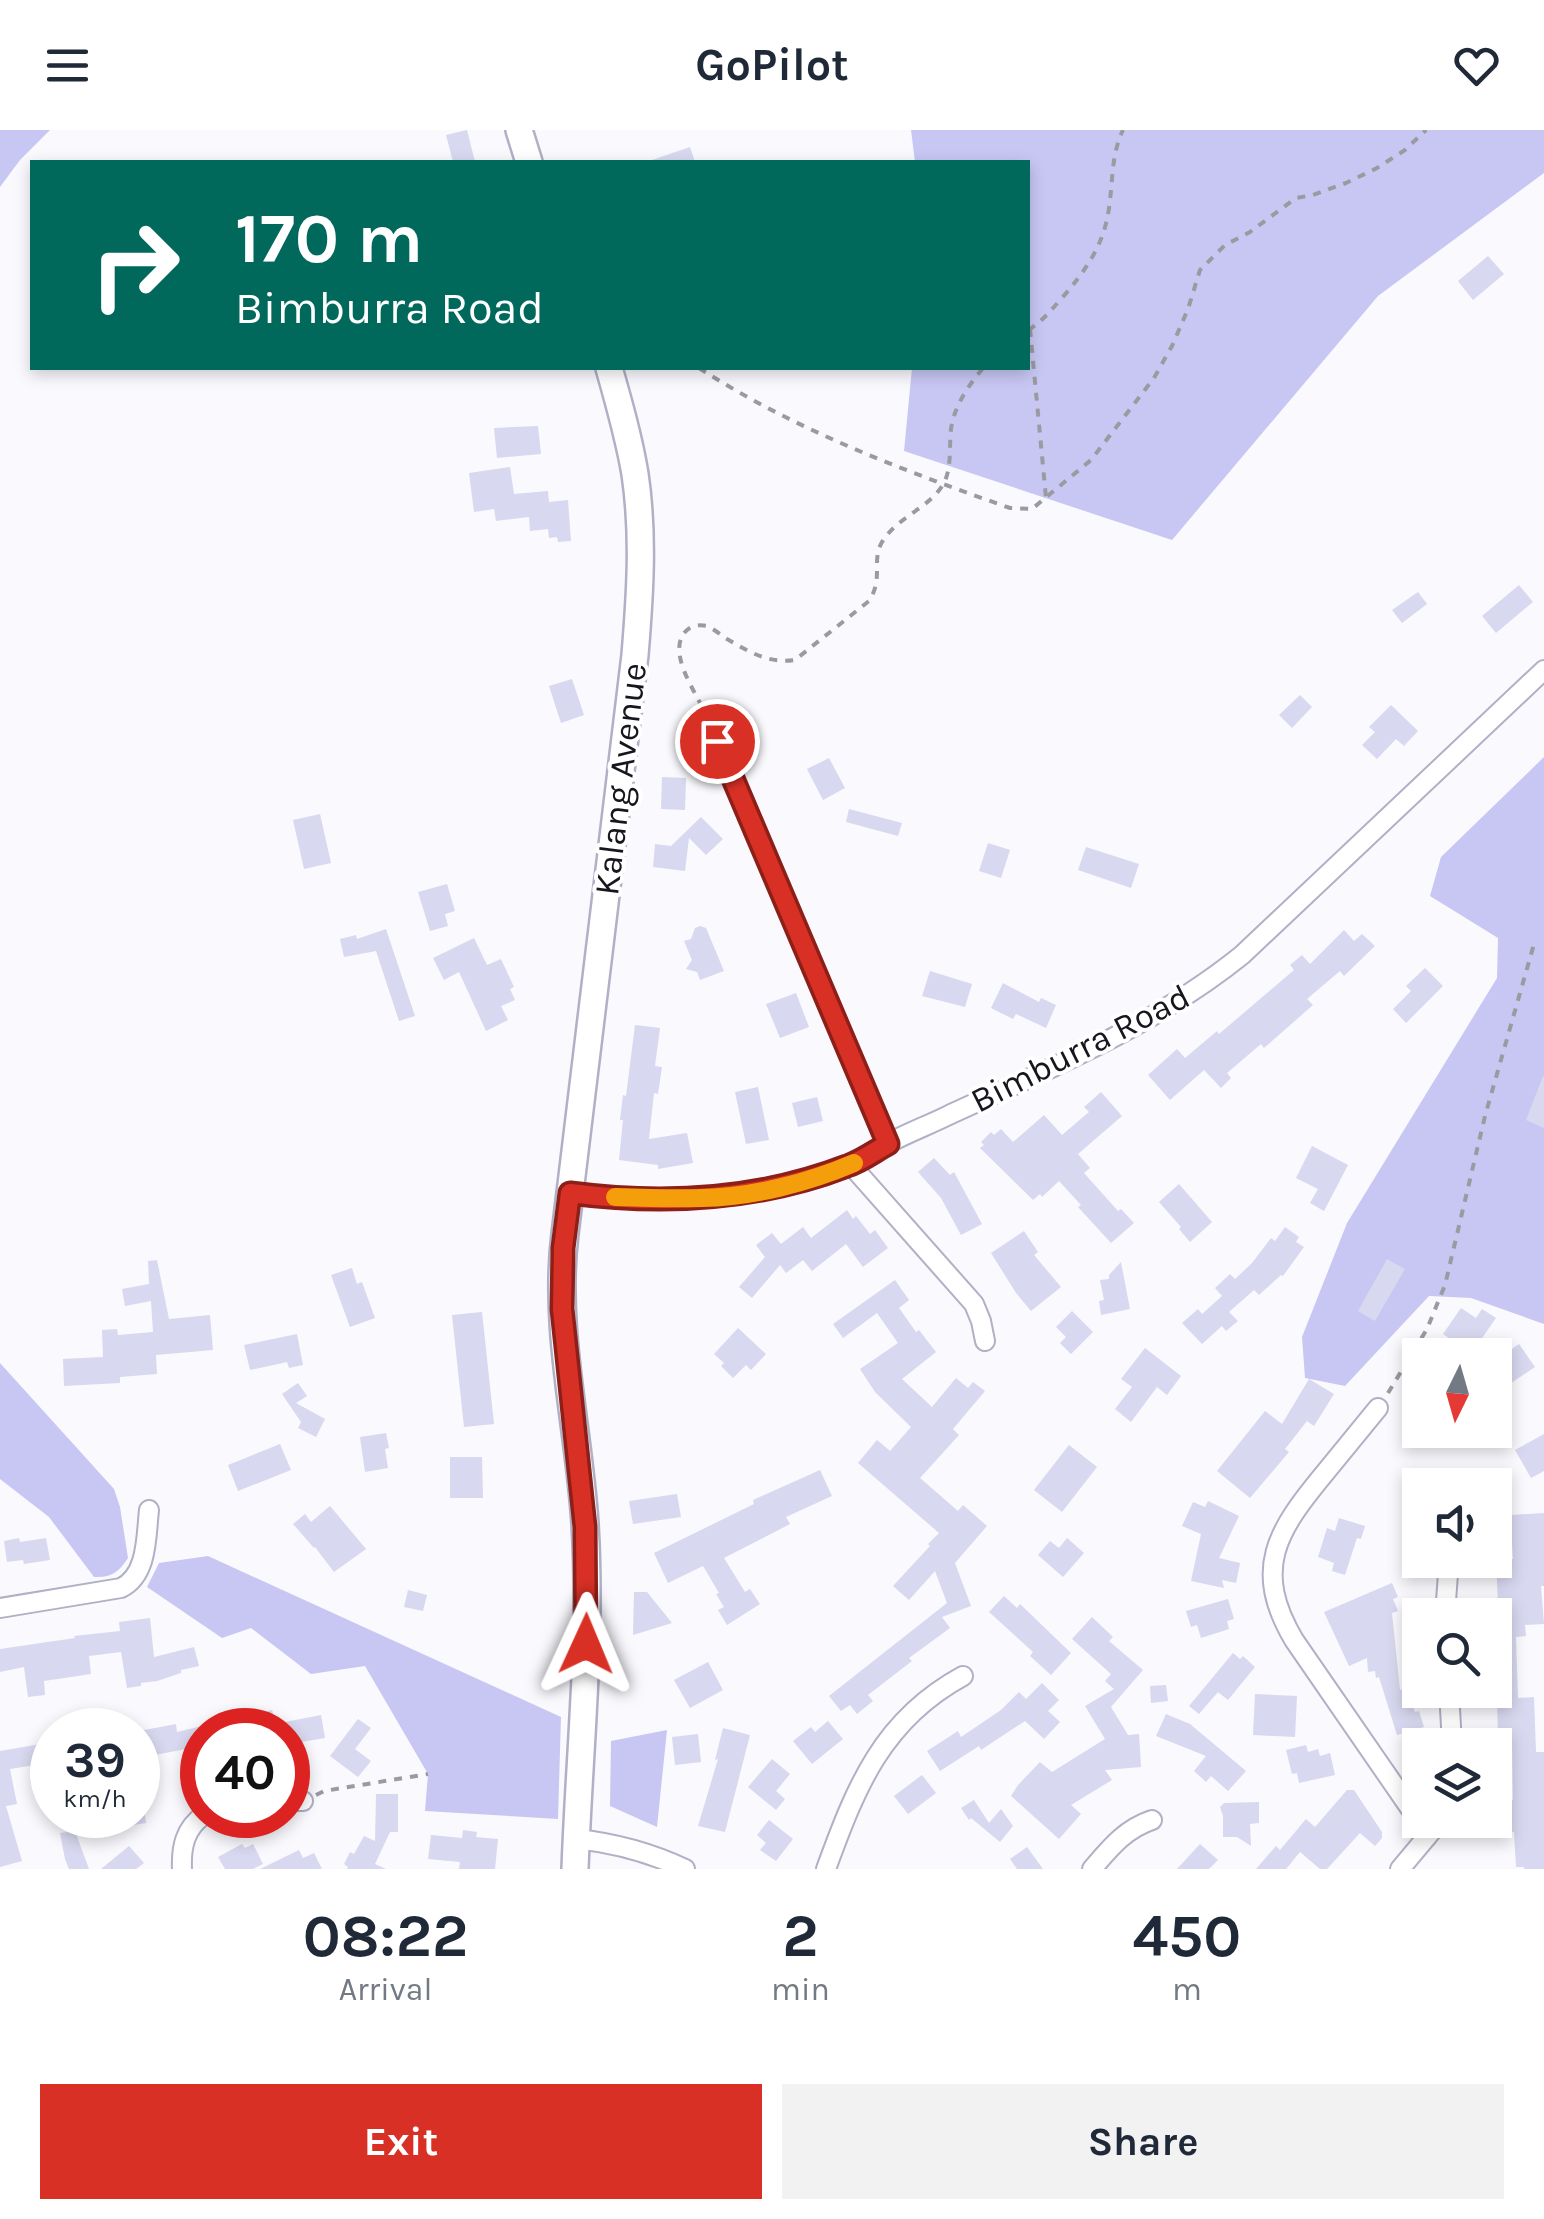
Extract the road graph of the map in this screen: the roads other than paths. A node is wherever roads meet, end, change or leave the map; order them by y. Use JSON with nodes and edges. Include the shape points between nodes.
{"nodes":[{"id":1,"x":519,"y":130,"type":"edge"},
{"id":2,"x":528,"y":160,"type":"edge"},
{"id":3,"x":610,"y":370,"type":"edge"},
{"id":4,"x":1544,"y":670,"type":"edge"},
{"id":5,"x":708,"y":721,"type":"road end"},
{"id":6,"x":888,"y":1144,"type":"junction"},
{"id":7,"x":851,"y":1165,"type":"junction"},
{"id":8,"x":570,"y":1193,"type":"junction"},
{"id":9,"x":985,"y":1341,"type":"dead end"},
{"id":10,"x":1378,"y":1408,"type":"road end"},
{"id":11,"x":149,"y":1510,"type":"dead end"},
{"id":12,"x":0,"y":1608,"type":"edge"},
{"id":13,"x":964,"y":1676,"type":"dead end"},
{"id":14,"x":1402,"y":1799,"type":"edge"},
{"id":15,"x":1152,"y":1820,"type":"dead end"},
{"id":16,"x":186,"y":1838,"type":"edge"},
{"id":17,"x":1426,"y":1838,"type":"edge"},
{"id":18,"x":576,"y":1840,"type":"junction"},
{"id":19,"x":182,"y":1869,"type":"edge"},
{"id":20,"x":575,"y":1869,"type":"edge"},
{"id":21,"x":685,"y":1869,"type":"edge"},
{"id":22,"x":826,"y":1869,"type":"edge"},
{"id":23,"x":1092,"y":1869,"type":"edge"},
{"id":24,"x":1400,"y":1869,"type":"edge"}],
"edges":[{"from":1,"to":2,"type":"street"},
{"from":3,"to":8,"type":"street","name":"Kalang Avenue","via":[[636,478],[640,574]]},
{"from":4,"to":6,"type":"street","name":"Bimburra Road","via":[[1216,976],[1158,1015]]},
{"from":5,"to":6,"type":"street"},
{"from":6,"to":7,"type":"street","name":"Bimburra Road"},
{"from":7,"to":8,"type":"street","name":"Bimburra Road","via":[[761,1191],[704,1198]]},
{"from":7,"to":9,"type":"street","via":[[974,1304]]},
{"from":8,"to":18,"type":"street","name":"Kalang Avenue","via":[[562,1309],[587,1582]]},
{"from":10,"to":14,"type":"street","via":[[1287,1522],[1274,1558],[1274,1592],[1294,1640]]},
{"from":11,"to":12,"type":"street","via":[[140,1567],[129,1584]]},
{"from":13,"to":22,"type":"street","via":[[916,1709],[878,1752]]},
{"from":15,"to":23,"type":"street","via":[[1126,1833]]},
{"from":16,"to":19,"type":"street"},
{"from":17,"to":24,"type":"street"},
{"from":18,"to":20,"type":"street","name":"Kalang Avenue"},
{"from":18,"to":21,"type":"street","via":[[630,1847]]}]}
